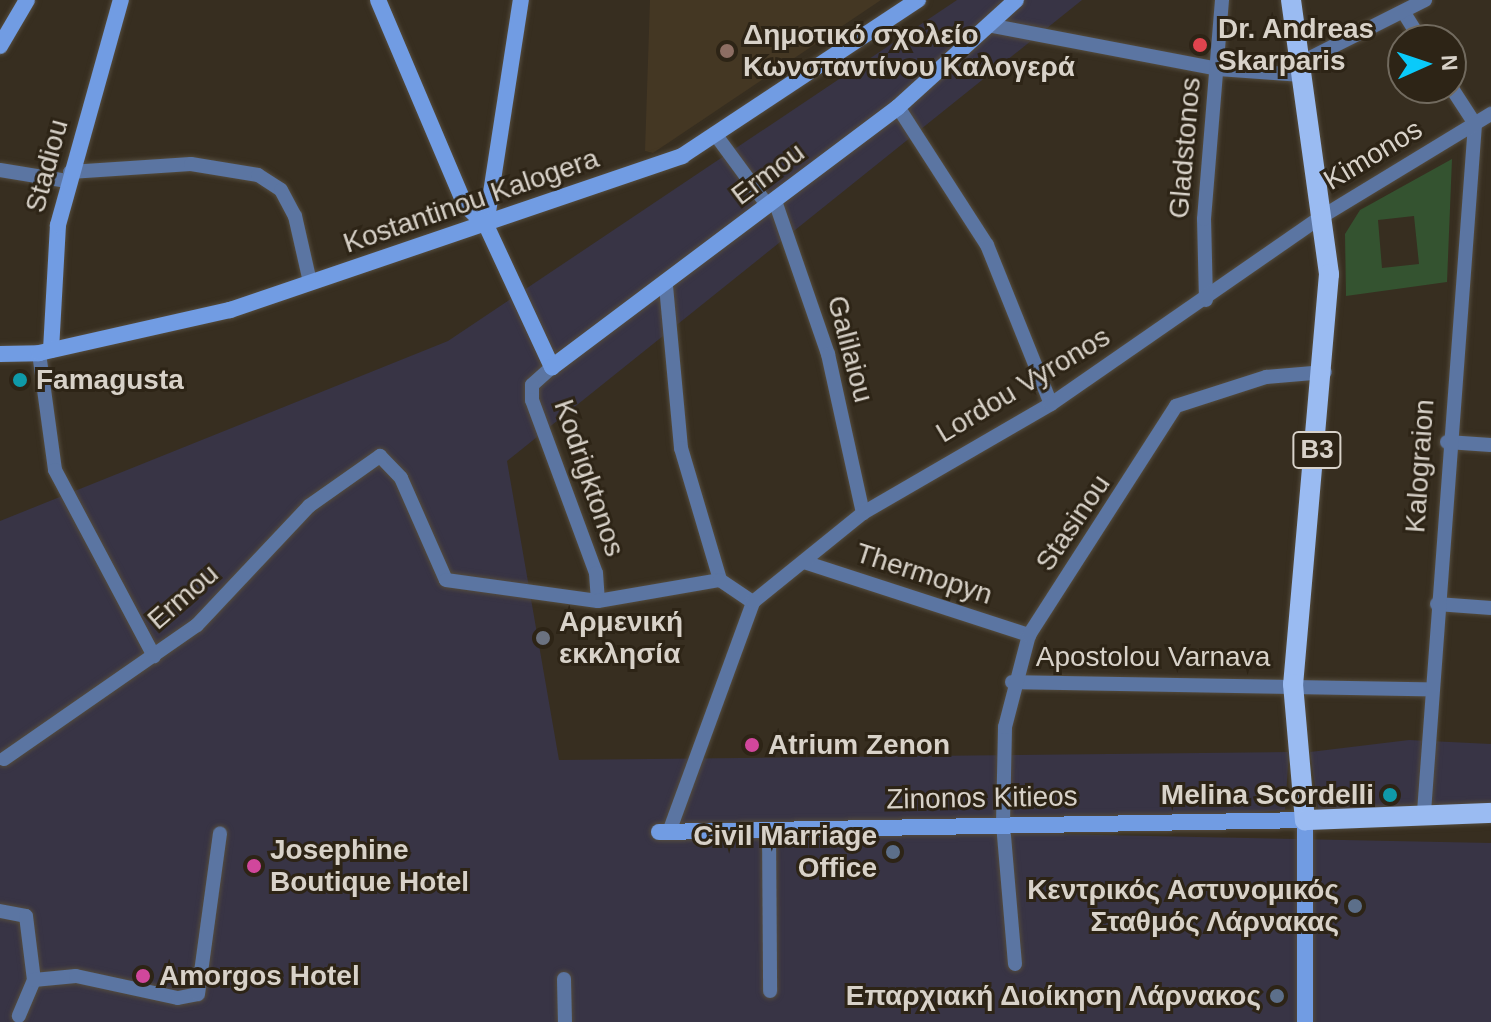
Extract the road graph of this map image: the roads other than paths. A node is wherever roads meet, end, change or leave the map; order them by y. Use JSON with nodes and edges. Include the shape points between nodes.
{"nodes":[{"id":1,"x":27,"y":0,"type":"edge"},
{"id":2,"x":121,"y":0,"type":"edge"},
{"id":3,"x":378,"y":0,"type":"edge"},
{"id":4,"x":521,"y":0,"type":"edge"},
{"id":5,"x":918,"y":0,"type":"edge"},
{"id":6,"x":1016,"y":0,"type":"edge"},
{"id":7,"x":1222,"y":0,"type":"edge"},
{"id":8,"x":1291,"y":0,"type":"edge"},
{"id":9,"x":1425,"y":0,"type":"edge"},
{"id":10,"x":1404,"y":13,"type":"junction"},
{"id":11,"x":1411,"y":24,"type":"edge"},
{"id":12,"x":988,"y":25,"type":"junction"},
{"id":13,"x":0,"y":46,"type":"edge"},
{"id":14,"x":1218,"y":69,"type":"junction"},
{"id":15,"x":1301,"y":69,"type":"junction"},
{"id":16,"x":1462,"y":104,"type":"edge"},
{"id":17,"x":898,"y":107,"type":"junction"},
{"id":18,"x":1491,"y":114,"type":"edge"},
{"id":19,"x":1475,"y":124,"type":"junction"},
{"id":20,"x":718,"y":138,"type":"junction"},
{"id":21,"x":0,"y":170,"type":"edge"},
{"id":22,"x":69,"y":177,"type":"junction"},
{"id":23,"x":771,"y":204,"type":"junction"},
{"id":24,"x":1323,"y":216,"type":"junction"},
{"id":25,"x":486,"y":225,"type":"junction"},
{"id":26,"x":310,"y":282,"type":"junction"},
{"id":27,"x":666,"y":286,"type":"junction"},
{"id":28,"x":1206,"y":300,"type":"junction"},
{"id":29,"x":45,"y":352,"type":"junction"},
{"id":30,"x":0,"y":354,"type":"edge"},
{"id":31,"x":546,"y":371,"type":"junction"},
{"id":32,"x":1325,"y":372,"type":"junction"},
{"id":33,"x":1051,"y":404,"type":"junction"},
{"id":34,"x":1447,"y":442,"type":"junction"},
{"id":35,"x":1491,"y":445,"type":"edge"},
{"id":36,"x":863,"y":513,"type":"junction"},
{"id":37,"x":804,"y":562,"type":"junction"},
{"id":38,"x":720,"y":580,"type":"junction"},
{"id":39,"x":598,"y":601,"type":"junction"},
{"id":40,"x":753,"y":602,"type":"junction"},
{"id":41,"x":1437,"y":604,"type":"junction"},
{"id":42,"x":1491,"y":608,"type":"edge"},
{"id":43,"x":1029,"y":635,"type":"junction"},
{"id":44,"x":154,"y":656,"type":"junction"},
{"id":45,"x":1012,"y":682,"type":"junction"},
{"id":46,"x":1293,"y":684,"type":"junction"},
{"id":47,"x":1429,"y":689,"type":"junction"},
{"id":48,"x":4,"y":759,"type":"dead end"},
{"id":49,"x":1424,"y":812,"type":"junction"},
{"id":50,"x":1491,"y":813,"type":"edge"},
{"id":51,"x":1305,"y":820,"type":"junction"},
{"id":52,"x":1003,"y":823,"type":"junction"},
{"id":53,"x":769,"y":829,"type":"junction"},
{"id":54,"x":664,"y":832,"type":"joint"},
{"id":55,"x":220,"y":833,"type":"dead end"},
{"id":56,"x":0,"y":911,"type":"edge"},
{"id":57,"x":1015,"y":964,"type":"dead end"},
{"id":58,"x":564,"y":979,"type":"dead end"},
{"id":59,"x":34,"y":980,"type":"junction"},
{"id":60,"x":770,"y":991,"type":"dead end"},
{"id":61,"x":19,"y":1016,"type":"dead end"},
{"id":62,"x":565,"y":1022,"type":"edge"},
{"id":63,"x":1305,"y":1022,"type":"edge"}],
"edges":[{"from":1,"to":13,"type":"street"},
{"from":2,"to":22,"type":"street","name":"Stadiou"},
{"from":3,"to":25,"type":"street","via":[[465,205]]},
{"from":4,"to":25,"type":"street"},
{"from":5,"to":20,"type":"street","name":"Kostantinou Kalogera"},
{"from":6,"to":12,"type":"street","name":"Ermou"},
{"from":7,"to":14,"type":"street","name":"Gladstonos"},
{"from":8,"to":15,"type":"main road","number":"B3"},
{"from":9,"to":10,"type":"street"},
{"from":10,"to":11,"type":"street"},
{"from":10,"to":15,"type":"street"},
{"from":12,"to":14,"type":"street"},
{"from":12,"to":17,"type":"street","name":"Ermou"},
{"from":14,"to":15,"type":"street"},
{"from":14,"to":28,"type":"street","name":"Gladstonos","via":[[1204,219]]},
{"from":15,"to":24,"type":"main road","number":"B3"},
{"from":16,"to":19,"type":"street"},
{"from":17,"to":23,"type":"street","name":"Ermou"},
{"from":17,"to":33,"type":"street","via":[[987,245]]},
{"from":18,"to":19,"type":"street","name":"Kimonos"},
{"from":19,"to":24,"type":"street","name":"Kimonos"},
{"from":19,"to":34,"type":"street","name":"Kalograion"},
{"from":20,"to":23,"type":"street","name":"Galilaiou"},
{"from":20,"to":25,"type":"street","name":"Kostantinou Kalogera"},
{"from":21,"to":22,"type":"street"},
{"from":22,"to":26,"type":"street","via":[[191,164],[258,175],[281,190],[295,216]]},
{"from":22,"to":29,"type":"street","name":"Stadiou","via":[[51,271]]},
{"from":23,"to":27,"type":"street","name":"Ermou"},
{"from":23,"to":36,"type":"street","name":"Galilaiou","via":[[828,354]]},
{"from":24,"to":28,"type":"street","name":"Lordou Vyronos"},
{"from":24,"to":32,"type":"main road","number":"B3"},
{"from":25,"to":26,"type":"street","name":"Kostantinou Kalogera"},
{"from":25,"to":31,"type":"street"},
{"from":26,"to":29,"type":"street","name":"Kostantinou Kalogera","via":[[230,310]]},
{"from":27,"to":31,"type":"street","name":"Ermou"},
{"from":27,"to":38,"type":"street","via":[[681,448]]},
{"from":28,"to":33,"type":"street","name":"Lordou Vyronos"},
{"from":29,"to":30,"type":"street","name":"Kostantinou Kalogera"},
{"from":29,"to":44,"type":"street","name":"Stadiou","via":[[55,470]]},
{"from":31,"to":39,"type":"street","name":"Kodrigktonos","via":[[532,400],[596,573]]},
{"from":32,"to":43,"type":"street","name":"Stasinou","via":[[1266,377],[1176,406]]},
{"from":32,"to":46,"type":"main road","number":"B3"},
{"from":33,"to":36,"type":"street","name":"Lordou Vyronos"},
{"from":34,"to":35,"type":"street"},
{"from":34,"to":41,"type":"street","name":"Kalograion"},
{"from":36,"to":37,"type":"street","name":"Lordou Vyronos"},
{"from":37,"to":40,"type":"street","name":"Lordou Vyronos"},
{"from":37,"to":43,"type":"street","name":"Thermopyn"},
{"from":38,"to":39,"type":"street"},
{"from":38,"to":40,"type":"street"},
{"from":39,"to":44,"type":"street","name":"Ermou","via":[[446,580],[401,478],[380,456],[309,506],[197,625]]},
{"from":40,"to":54,"type":"street"},
{"from":41,"to":42,"type":"street"},
{"from":41,"to":47,"type":"street","name":"Kalograion"},
{"from":43,"to":45,"type":"street","name":"Stasinou"},
{"from":44,"to":48,"type":"street","name":"Ermou"},
{"from":45,"to":46,"type":"street","name":"Apostolou Varnava"},
{"from":45,"to":52,"type":"street","name":"Stasinou"},
{"from":46,"to":47,"type":"street","name":"Apostolou Varnava"},
{"from":46,"to":51,"type":"main road","number":"B3"},
{"from":47,"to":49,"type":"street","name":"Kalograion"},
{"from":49,"to":50,"type":"main road"},
{"from":49,"to":51,"type":"main road"},
{"from":51,"to":52,"type":"street","name":"Zinonos Kitieos"},
{"from":51,"to":63,"type":"street"},
{"from":52,"to":53,"type":"street","name":"Zinonos Kitieos"},
{"from":52,"to":57,"type":"street","name":"Stasinou"},
{"from":53,"to":54,"type":"street","name":"Zinonos Kitieos"},
{"from":53,"to":60,"type":"street"},
{"from":55,"to":59,"type":"street","via":[[198,994],[178,998],[76,976]]},
{"from":56,"to":59,"type":"street","via":[[26,916]]},
{"from":58,"to":62,"type":"street"},
{"from":59,"to":61,"type":"street"}]}
